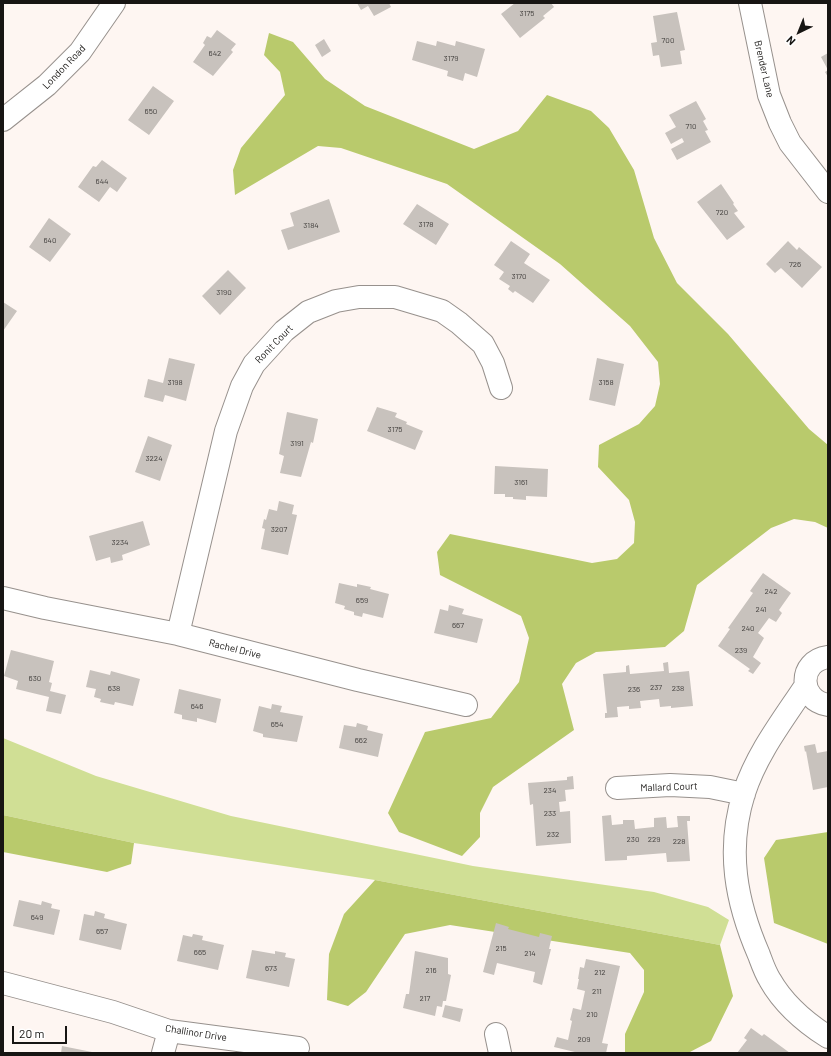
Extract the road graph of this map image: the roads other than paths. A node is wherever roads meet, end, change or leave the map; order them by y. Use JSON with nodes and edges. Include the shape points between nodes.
{"nodes":[{"id":1,"x":114,"y":3,"type":"edge"},
{"id":2,"x":750,"y":3,"type":"edge"},
{"id":3,"x":3,"y":120,"type":"edge"},
{"id":4,"x":828,"y":192,"type":"edge"},
{"id":5,"x":501,"y":388,"type":"dead end"},
{"id":6,"x":3,"y":598,"type":"edge"},
{"id":7,"x":178,"y":634,"type":"junction"},
{"id":8,"x":828,"y":657,"type":"edge"},
{"id":9,"x":806,"y":685,"type":"junction"},
{"id":10,"x":466,"y":705,"type":"dead end"},
{"id":11,"x":828,"y":705,"type":"edge"},
{"id":12,"x":617,"y":788,"type":"dead end"},
{"id":13,"x":744,"y":794,"type":"junction"},
{"id":14,"x":3,"y":983,"type":"edge"},
{"id":15,"x":169,"y":1031,"type":"junction"},
{"id":16,"x":828,"y":1037,"type":"edge"},
{"id":17,"x":298,"y":1048,"type":"dead end"},
{"id":18,"x":163,"y":1053,"type":"edge"}],
"edges":[{"from":1,"to":3,"type":"street","name":"London Road","via":[[80,52],[47,85]]},
{"from":2,"to":4,"type":"street","name":"Brender Lane","via":[[769,95],[780,123],[790,143]]},
{"from":5,"to":7,"type":"street","name":"Ronit Court","via":[[493,363],[483,344],[442,311],[394,297],[359,297],[336,301],[308,312],[284,331],[254,364],[242,386],[226,431]]},
{"from":6,"to":7,"type":"street","name":"Rachel Drive"},
{"from":7,"to":10,"type":"street","name":"Rachel Drive"},
{"from":8,"to":9,"type":"street","via":[[812,664],[808,670]]},
{"from":9,"to":11,"type":"street","via":[[814,700]]},
{"from":9,"to":13,"type":"street","via":[[758,757]]},
{"from":12,"to":13,"type":"street","name":"Mallard Court","via":[[670,785],[710,787]]},
{"from":13,"to":16,"type":"street","via":[[734,841],[735,884],[747,929],[770,981],[789,1005],[810,1025]]},
{"from":14,"to":15,"type":"street","name":"Challinor Drive","via":[[113,1012]]},
{"from":15,"to":17,"type":"street","name":"Challinor Drive"},
{"from":15,"to":18,"type":"street"}]}
